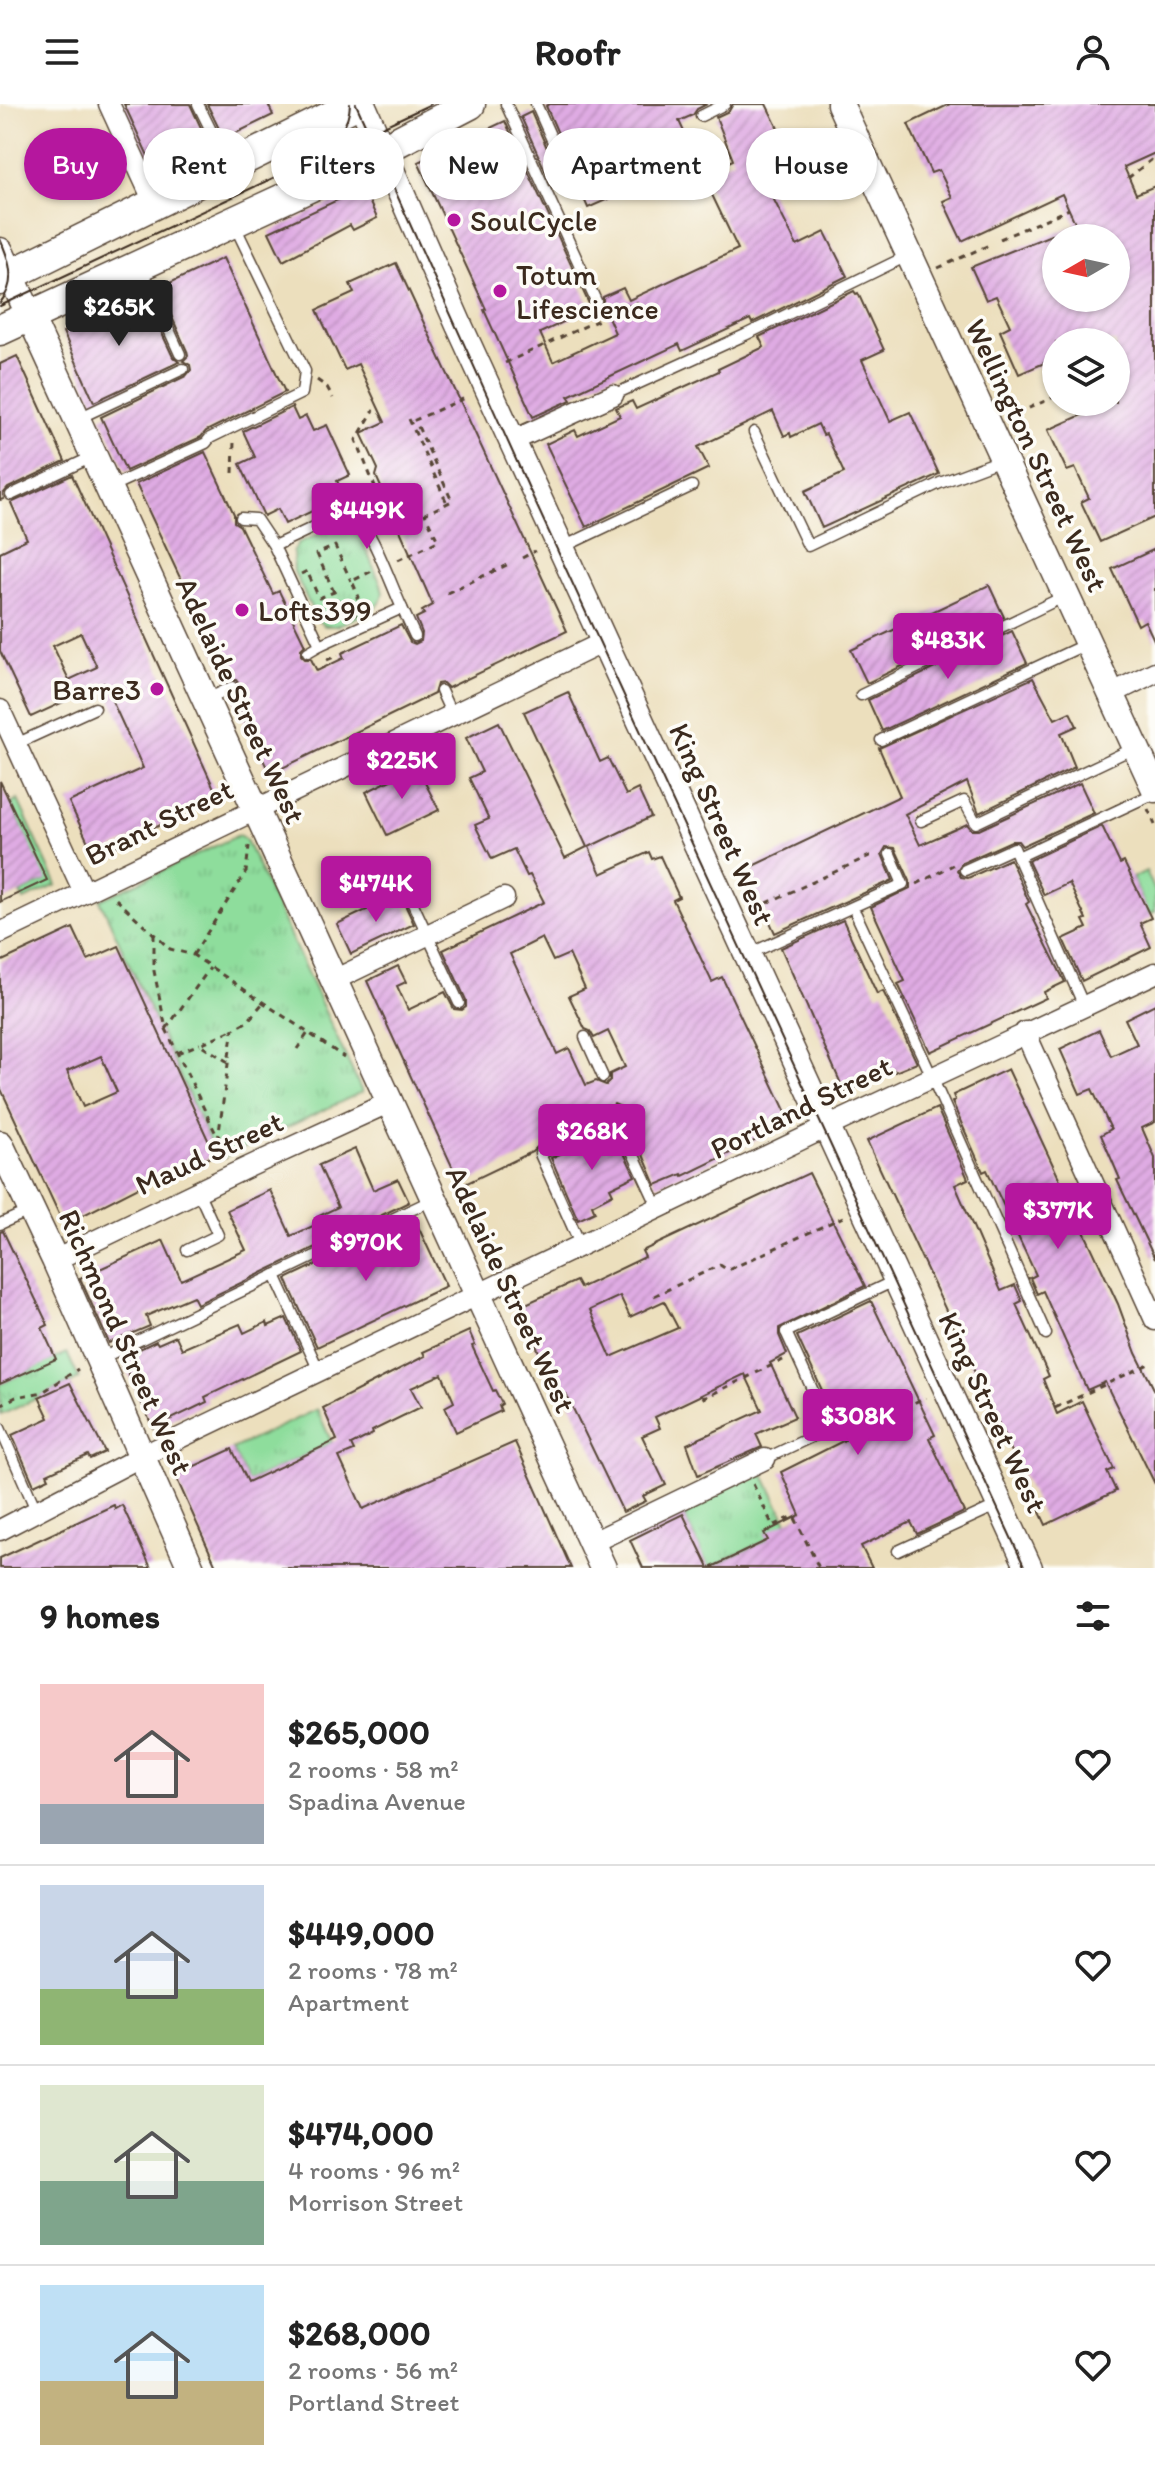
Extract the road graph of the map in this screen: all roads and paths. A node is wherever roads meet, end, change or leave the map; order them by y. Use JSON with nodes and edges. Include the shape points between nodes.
{"nodes":[{"id":1,"x":109,"y":104,"type":"edge"},
{"id":2,"x":198,"y":104,"type":"edge"},
{"id":3,"x":359,"y":104,"type":"edge"},
{"id":4,"x":470,"y":104,"type":"edge"},
{"id":5,"x":506,"y":104,"type":"edge"},
{"id":6,"x":536,"y":104,"type":"edge"},
{"id":7,"x":725,"y":104,"type":"edge"},
{"id":8,"x":840,"y":104,"type":"edge"},
{"id":9,"x":701,"y":116,"type":"dead end"},
{"id":10,"x":209,"y":128,"type":"edge"},
{"id":11,"x":370,"y":128,"type":"edge"},
{"id":12,"x":547,"y":128,"type":"edge"},
{"id":13,"x":404,"y":138,"type":"edge"},
{"id":14,"x":255,"y":154,"type":"edge"},
{"id":15,"x":1155,"y":157,"type":"edge"},
{"id":16,"x":1128,"y":178,"type":"dead end"},
{"id":17,"x":163,"y":200,"type":"edge"},
{"id":18,"x":280,"y":200,"type":"edge"},
{"id":19,"x":404,"y":200,"type":"edge"},
{"id":20,"x":155,"y":204,"type":"junction"},
{"id":21,"x":1069,"y":209,"type":"dead end"},
{"id":22,"x":233,"y":223,"type":"junction"},
{"id":23,"x":1000,"y":239,"type":"dead end"},
{"id":24,"x":989,"y":245,"type":"dead end"},
{"id":25,"x":910,"y":255,"type":"junction"},
{"id":26,"x":140,"y":267,"type":"junction"},
{"id":27,"x":4,"y":269,"type":"edge"},
{"id":28,"x":931,"y":271,"type":"dead end"},
{"id":29,"x":596,"y":301,"type":"dead end"},
{"id":30,"x":638,"y":302,"type":"dead end"},
{"id":31,"x":30,"y":316,"type":"junction"},
{"id":32,"x":0,"y":330,"type":"edge"},
{"id":33,"x":180,"y":354,"type":"dead end"},
{"id":34,"x":505,"y":363,"type":"dead end"},
{"id":35,"x":183,"y":369,"type":"dead end"},
{"id":36,"x":305,"y":371,"type":"junction"},
{"id":37,"x":613,"y":395,"type":"joint"},
{"id":38,"x":333,"y":398,"type":"dead end"},
{"id":39,"x":465,"y":398,"type":"dead end"},
{"id":40,"x":1042,"y":402,"type":"edge"},
{"id":41,"x":374,"y":410,"type":"dead end"},
{"id":42,"x":77,"y":419,"type":"junction"},
{"id":43,"x":1000,"y":421,"type":"dead end"},
{"id":44,"x":754,"y":432,"type":"dead end"},
{"id":45,"x":512,"y":441,"type":"junction"},
{"id":46,"x":94,"y":456,"type":"junction"},
{"id":47,"x":1003,"y":459,"type":"junction"},
{"id":48,"x":692,"y":486,"type":"dead end"},
{"id":49,"x":109,"y":488,"type":"junction"},
{"id":50,"x":11,"y":495,"type":"dead end"},
{"id":51,"x":353,"y":512,"type":"junction"},
{"id":52,"x":241,"y":518,"type":"dead end"},
{"id":53,"x":323,"y":543,"type":"dead end"},
{"id":54,"x":274,"y":546,"type":"junction"},
{"id":55,"x":326,"y":550,"type":"junction"},
{"id":56,"x":548,"y":550,"type":"junction"},
{"id":57,"x":522,"y":558,"type":"dead end"},
{"id":58,"x":511,"y":563,"type":"dead end"},
{"id":59,"x":383,"y":566,"type":"junction"},
{"id":60,"x":290,"y":579,"type":"junction"},
{"id":61,"x":352,"y":581,"type":"junction"},
{"id":62,"x":334,"y":592,"type":"junction"},
{"id":63,"x":447,"y":593,"type":"dead end"},
{"id":64,"x":1066,"y":595,"type":"junction"},
{"id":65,"x":349,"y":601,"type":"junction"},
{"id":66,"x":402,"y":608,"type":"junction"},
{"id":67,"x":354,"y":612,"type":"dead end"},
{"id":68,"x":415,"y":636,"type":"dead end"},
{"id":69,"x":604,"y":642,"type":"junction"},
{"id":70,"x":1087,"y":643,"type":"junction"},
{"id":71,"x":320,"y":645,"type":"junction"},
{"id":72,"x":308,"y":652,"type":"dead end"},
{"id":73,"x":338,"y":655,"type":"dead end"},
{"id":74,"x":327,"y":660,"type":"dead end"},
{"id":75,"x":1155,"y":672,"type":"edge"},
{"id":76,"x":232,"y":687,"type":"dead end"},
{"id":77,"x":441,"y":691,"type":"dead end"},
{"id":78,"x":1111,"y":694,"type":"junction"},
{"id":79,"x":861,"y":695,"type":"dead end"},
{"id":80,"x":206,"y":700,"type":"junction"},
{"id":81,"x":95,"y":708,"type":"dead end"},
{"id":82,"x":0,"y":710,"type":"edge"},
{"id":83,"x":452,"y":715,"type":"junction"},
{"id":84,"x":881,"y":740,"type":"dead end"},
{"id":85,"x":16,"y":744,"type":"junction"},
{"id":86,"x":1136,"y":748,"type":"junction"},
{"id":87,"x":1155,"y":791,"type":"edge"},
{"id":88,"x":256,"y":809,"type":"junction"},
{"id":89,"x":921,"y":821,"type":"dead end"},
{"id":90,"x":249,"y":840,"type":"dead end"},
{"id":91,"x":884,"y":853,"type":"joint"},
{"id":92,"x":1018,"y":857,"type":"junction"},
{"id":93,"x":395,"y":865,"type":"dead end"},
{"id":94,"x":967,"y":870,"type":"joint"},
{"id":95,"x":915,"y":886,"type":"dead end"},
{"id":96,"x":84,"y":892,"type":"junction"},
{"id":97,"x":109,"y":893,"type":"dead end"},
{"id":98,"x":504,"y":898,"type":"dead end"},
{"id":99,"x":756,"y":908,"type":"dead end"},
{"id":100,"x":856,"y":914,"type":"dead end"},
{"id":101,"x":0,"y":933,"type":"edge"},
{"id":102,"x":154,"y":934,"type":"junction"},
{"id":103,"x":428,"y":935,"type":"junction"},
{"id":104,"x":747,"y":954,"type":"junction"},
{"id":105,"x":193,"y":955,"type":"junction"},
{"id":106,"x":210,"y":968,"type":"junction"},
{"id":107,"x":1155,"y":973,"type":"edge"},
{"id":108,"x":334,"y":980,"type":"junction"},
{"id":109,"x":459,"y":1003,"type":"dead end"},
{"id":110,"x":262,"y":1004,"type":"junction"},
{"id":111,"x":1084,"y":1006,"type":"junction"},
{"id":112,"x":166,"y":1029,"type":"junction"},
{"id":113,"x":233,"y":1030,"type":"junction"},
{"id":114,"x":1025,"y":1032,"type":"junction"},
{"id":115,"x":308,"y":1033,"type":"junction"},
{"id":116,"x":585,"y":1037,"type":"dead end"},
{"id":117,"x":200,"y":1044,"type":"junction"},
{"id":118,"x":297,"y":1049,"type":"dead end"},
{"id":119,"x":176,"y":1053,"type":"junction"},
{"id":120,"x":347,"y":1060,"type":"dead end"},
{"id":121,"x":228,"y":1062,"type":"junction"},
{"id":122,"x":603,"y":1077,"type":"dead end"},
{"id":123,"x":931,"y":1077,"type":"junction"},
{"id":124,"x":390,"y":1102,"type":"junction"},
{"id":125,"x":272,"y":1114,"type":"dead end"},
{"id":126,"x":827,"y":1127,"type":"junction"},
{"id":127,"x":282,"y":1135,"type":"dead end"},
{"id":128,"x":218,"y":1140,"type":"junction"},
{"id":129,"x":0,"y":1144,"type":"edge"},
{"id":130,"x":228,"y":1159,"type":"dead end"},
{"id":131,"x":198,"y":1191,"type":"junction"},
{"id":132,"x":434,"y":1199,"type":"junction"},
{"id":133,"x":659,"y":1209,"type":"junction"},
{"id":134,"x":31,"y":1210,"type":"junction"},
{"id":135,"x":843,"y":1217,"type":"dead end"},
{"id":136,"x":0,"y":1224,"type":"edge"},
{"id":137,"x":581,"y":1246,"type":"junction"},
{"id":138,"x":187,"y":1250,"type":"dead end"},
{"id":139,"x":55,"y":1260,"type":"junction"},
{"id":140,"x":275,"y":1275,"type":"junction"},
{"id":141,"x":897,"y":1280,"type":"junction"},
{"id":142,"x":478,"y":1295,"type":"junction"},
{"id":143,"x":654,"y":1296,"type":"dead end"},
{"id":144,"x":1155,"y":1320,"type":"edge"},
{"id":145,"x":1046,"y":1334,"type":"dead end"},
{"id":146,"x":796,"y":1354,"type":"junction"},
{"id":147,"x":1151,"y":1363,"type":"dead end"},
{"id":148,"x":88,"y":1364,"type":"junction"},
{"id":149,"x":319,"y":1371,"type":"junction"},
{"id":150,"x":703,"y":1396,"type":"dead end"},
{"id":151,"x":926,"y":1397,"type":"dead end"},
{"id":152,"x":0,"y":1405,"type":"edge"},
{"id":153,"x":1055,"y":1408,"type":"dead end"},
{"id":154,"x":0,"y":1428,"type":"edge"},
{"id":155,"x":830,"y":1428,"type":"junction"},
{"id":156,"x":1003,"y":1431,"type":"dead end"},
{"id":157,"x":997,"y":1433,"type":"dead end"},
{"id":158,"x":142,"y":1456,"type":"junction"},
{"id":159,"x":765,"y":1459,"type":"joint"},
{"id":160,"x":750,"y":1476,"type":"dead end"},
{"id":161,"x":1000,"y":1505,"type":"junction"},
{"id":162,"x":37,"y":1512,"type":"junction"},
{"id":163,"x":0,"y":1530,"type":"edge"},
{"id":164,"x":591,"y":1543,"type":"junction"},
{"id":165,"x":898,"y":1551,"type":"dead end"},
{"id":166,"x":191,"y":1568,"type":"edge"},
{"id":167,"x":603,"y":1568,"type":"edge"},
{"id":168,"x":819,"y":1568,"type":"edge"},
{"id":169,"x":1029,"y":1568,"type":"edge"}],
"edges":[{"from":1,"to":20,"type":"street"},
{"from":2,"to":10,"type":"lane"},
{"from":3,"to":11,"type":"main road","name":"King Street West"},
{"from":3,"to":14,"type":"main road"},
{"from":4,"to":13,"type":"main road"},
{"from":5,"to":29,"type":"lane"},
{"from":6,"to":12,"type":"lane"},
{"from":7,"to":9,"type":"lane"},
{"from":8,"to":25,"type":"main road","name":"Wellington Street West"},
{"from":15,"to":16,"type":"path"},
{"from":17,"to":20,"type":"main road"},
{"from":18,"to":22,"type":"main road"},
{"from":19,"to":45,"type":"main road","name":"King Street West"},
{"from":20,"to":27,"type":"main road"},
{"from":21,"to":23,"type":"path"},
{"from":22,"to":26,"type":"main road"},
{"from":22,"to":36,"type":"lane"},
{"from":24,"to":28,"type":"path"},
{"from":25,"to":37,"type":"lane"},
{"from":25,"to":47,"type":"main road","name":"Wellington Street West"},
{"from":26,"to":31,"type":"main road"},
{"from":26,"to":33,"type":"lane"},
{"from":27,"to":31,"type":"main road","name":"Adelaide Street West"},
{"from":30,"to":34,"type":"path"},
{"from":31,"to":32,"type":"main road"},
{"from":31,"to":42,"type":"main road","name":"Adelaide Street West"},
{"from":35,"to":42,"type":"lane"},
{"from":36,"to":38,"type":"path"},
{"from":36,"to":49,"type":"lane","via":[[302,393]]},
{"from":37,"to":45,"type":"street"},
{"from":39,"to":59,"type":"path","via":[[415,420],[452,501],[425,514],[438,541]]},
{"from":40,"to":43,"type":"path"},
{"from":41,"to":51,"type":"path","via":[[356,440],[377,492]]},
{"from":42,"to":46,"type":"main road","name":"Adelaide Street West"},
{"from":44,"to":47,"type":"lane","via":[[808,546]]},
{"from":45,"to":56,"type":"main road","name":"King Street West"},
{"from":46,"to":49,"type":"main road","name":"Adelaide Street West"},
{"from":46,"to":50,"type":"lane"},
{"from":47,"to":64,"type":"main road","name":"Wellington Street West"},
{"from":48,"to":56,"type":"lane"},
{"from":49,"to":80,"type":"main road","name":"Adelaide Street West"},
{"from":51,"to":54,"type":"lane"},
{"from":51,"to":59,"type":"lane"},
{"from":52,"to":54,"type":"lane","via":[[256,519]]},
{"from":53,"to":55,"type":"path"},
{"from":54,"to":60,"type":"lane"},
{"from":55,"to":61,"type":"path","via":[[335,546]]},
{"from":55,"to":62,"type":"path","via":[[317,554]]},
{"from":56,"to":57,"type":"path"},
{"from":56,"to":69,"type":"main road","name":"King Street West"},
{"from":58,"to":63,"type":"path"},
{"from":59,"to":61,"type":"path"},
{"from":59,"to":66,"type":"lane"},
{"from":60,"to":62,"type":"path","via":[[307,571],[319,598]]},
{"from":60,"to":71,"type":"lane"},
{"from":61,"to":65,"type":"path","via":[[359,597]]},
{"from":62,"to":65,"type":"path","via":[[340,605]]},
{"from":64,"to":70,"type":"main road","name":"Wellington Street West"},
{"from":64,"to":79,"type":"lane"},
{"from":65,"to":67,"type":"path"},
{"from":66,"to":68,"type":"lane"},
{"from":66,"to":71,"type":"lane"},
{"from":69,"to":83,"type":"street","name":"Brant Street"},
{"from":69,"to":104,"type":"main road","name":"King Street West"},
{"from":70,"to":78,"type":"main road","name":"Wellington Street West"},
{"from":70,"to":84,"type":"lane"},
{"from":71,"to":72,"type":"lane"},
{"from":73,"to":74,"type":"path"},
{"from":75,"to":78,"type":"street"},
{"from":76,"to":80,"type":"lane"},
{"from":77,"to":83,"type":"lane"},
{"from":78,"to":86,"type":"main road","name":"Wellington Street West"},
{"from":80,"to":88,"type":"main road","name":"Adelaide Street West"},
{"from":81,"to":85,"type":"lane"},
{"from":82,"to":85,"type":"street"},
{"from":83,"to":88,"type":"street","name":"Brant Street"},
{"from":85,"to":96,"type":"street"},
{"from":86,"to":87,"type":"main road","name":"Wellington Street West"},
{"from":86,"to":89,"type":"lane","via":[[976,823],[964,801]]},
{"from":87,"to":92,"type":"lane"},
{"from":88,"to":96,"type":"street","name":"Brant Street"},
{"from":88,"to":108,"type":"main road","name":"Adelaide Street West"},
{"from":90,"to":105,"type":"path","via":[[246,872]]},
{"from":91,"to":99,"type":"path"},
{"from":91,"to":104,"type":"lane","via":[[903,884]]},
{"from":92,"to":94,"type":"lane","via":[[1014,848]]},
{"from":92,"to":111,"type":"lane"},
{"from":93,"to":103,"type":"lane"},
{"from":94,"to":95,"type":"path","via":[[962,862]]},
{"from":96,"to":101,"type":"street","name":"Brant Street"},
{"from":97,"to":102,"type":"path"},
{"from":98,"to":103,"type":"street"},
{"from":100,"to":123,"type":"lane"},
{"from":102,"to":105,"type":"path","via":[[170,949]]},
{"from":102,"to":112,"type":"path","via":[[154,971]]},
{"from":103,"to":108,"type":"street"},
{"from":103,"to":109,"type":"lane"},
{"from":104,"to":126,"type":"main road","name":"King Street West"},
{"from":105,"to":106,"type":"path"},
{"from":106,"to":110,"type":"path"},
{"from":106,"to":112,"type":"path"},
{"from":107,"to":111,"type":"street","name":"Portland Street"},
{"from":108,"to":124,"type":"main road","name":"Adelaide Street West"},
{"from":110,"to":113,"type":"path"},
{"from":110,"to":115,"type":"path"},
{"from":111,"to":114,"type":"street","name":"Portland Street"},
{"from":112,"to":119,"type":"path"},
{"from":113,"to":117,"type":"path"},
{"from":113,"to":121,"type":"path"},
{"from":114,"to":123,"type":"street","name":"Portland Street"},
{"from":114,"to":144,"type":"street"},
{"from":115,"to":118,"type":"path"},
{"from":115,"to":120,"type":"path"},
{"from":116,"to":122,"type":"lane"},
{"from":117,"to":119,"type":"path"},
{"from":117,"to":121,"type":"path"},
{"from":119,"to":128,"type":"path"},
{"from":121,"to":128,"type":"path"},
{"from":123,"to":126,"type":"street","name":"Portland Street"},
{"from":123,"to":145,"type":"lane"},
{"from":124,"to":131,"type":"street","name":"Maud Street"},
{"from":124,"to":132,"type":"main road","name":"Adelaide Street West"},
{"from":125,"to":127,"type":"path"},
{"from":126,"to":133,"type":"street","name":"Portland Street"},
{"from":126,"to":141,"type":"main road","name":"King Street West"},
{"from":128,"to":130,"type":"path"},
{"from":129,"to":134,"type":"main road","name":"Richmond Street West"},
{"from":131,"to":138,"type":"lane","via":[[218,1235]]},
{"from":131,"to":139,"type":"street","name":"Maud Street"},
{"from":132,"to":140,"type":"lane"},
{"from":132,"to":142,"type":"main road","name":"Adelaide Street West"},
{"from":133,"to":137,"type":"street","name":"Portland Street"},
{"from":133,"to":137,"type":"lane","via":[[617,1115],[540,1154]]},
{"from":134,"to":136,"type":"lane"},
{"from":134,"to":139,"type":"main road","name":"Richmond Street West"},
{"from":135,"to":143,"type":"path","via":[[728,1270],[720,1265]]},
{"from":137,"to":142,"type":"street","name":"Portland Street"},
{"from":139,"to":148,"type":"main road","name":"Richmond Street West"},
{"from":140,"to":148,"type":"lane"},
{"from":140,"to":149,"type":"lane"},
{"from":141,"to":146,"type":"lane","via":[[782,1331]]},
{"from":141,"to":161,"type":"main road","name":"King Street West"},
{"from":142,"to":149,"type":"street","name":"Portland Street"},
{"from":142,"to":164,"type":"main road","name":"Adelaide Street West"},
{"from":146,"to":150,"type":"path"},
{"from":146,"to":155,"type":"lane"},
{"from":147,"to":153,"type":"path"},
{"from":148,"to":152,"type":"path","via":[[43,1392]]},
{"from":148,"to":158,"type":"main road","name":"Richmond Street West"},
{"from":149,"to":158,"type":"street","name":"Portland Street"},
{"from":151,"to":155,"type":"path","via":[[836,1441]]},
{"from":154,"to":162,"type":"lane"},
{"from":155,"to":159,"type":"lane"},
{"from":156,"to":157,"type":"path"},
{"from":158,"to":162,"type":"street","name":"Portland Street"},
{"from":158,"to":166,"type":"main road","name":"Richmond Street West"},
{"from":159,"to":164,"type":"street"},
{"from":160,"to":168,"type":"path","via":[[773,1526],[794,1516]]},
{"from":161,"to":165,"type":"lane"},
{"from":161,"to":169,"type":"main road","name":"King Street West"},
{"from":162,"to":163,"type":"street","name":"Portland Street"},
{"from":164,"to":167,"type":"main road","name":"Adelaide Street West"}]}
